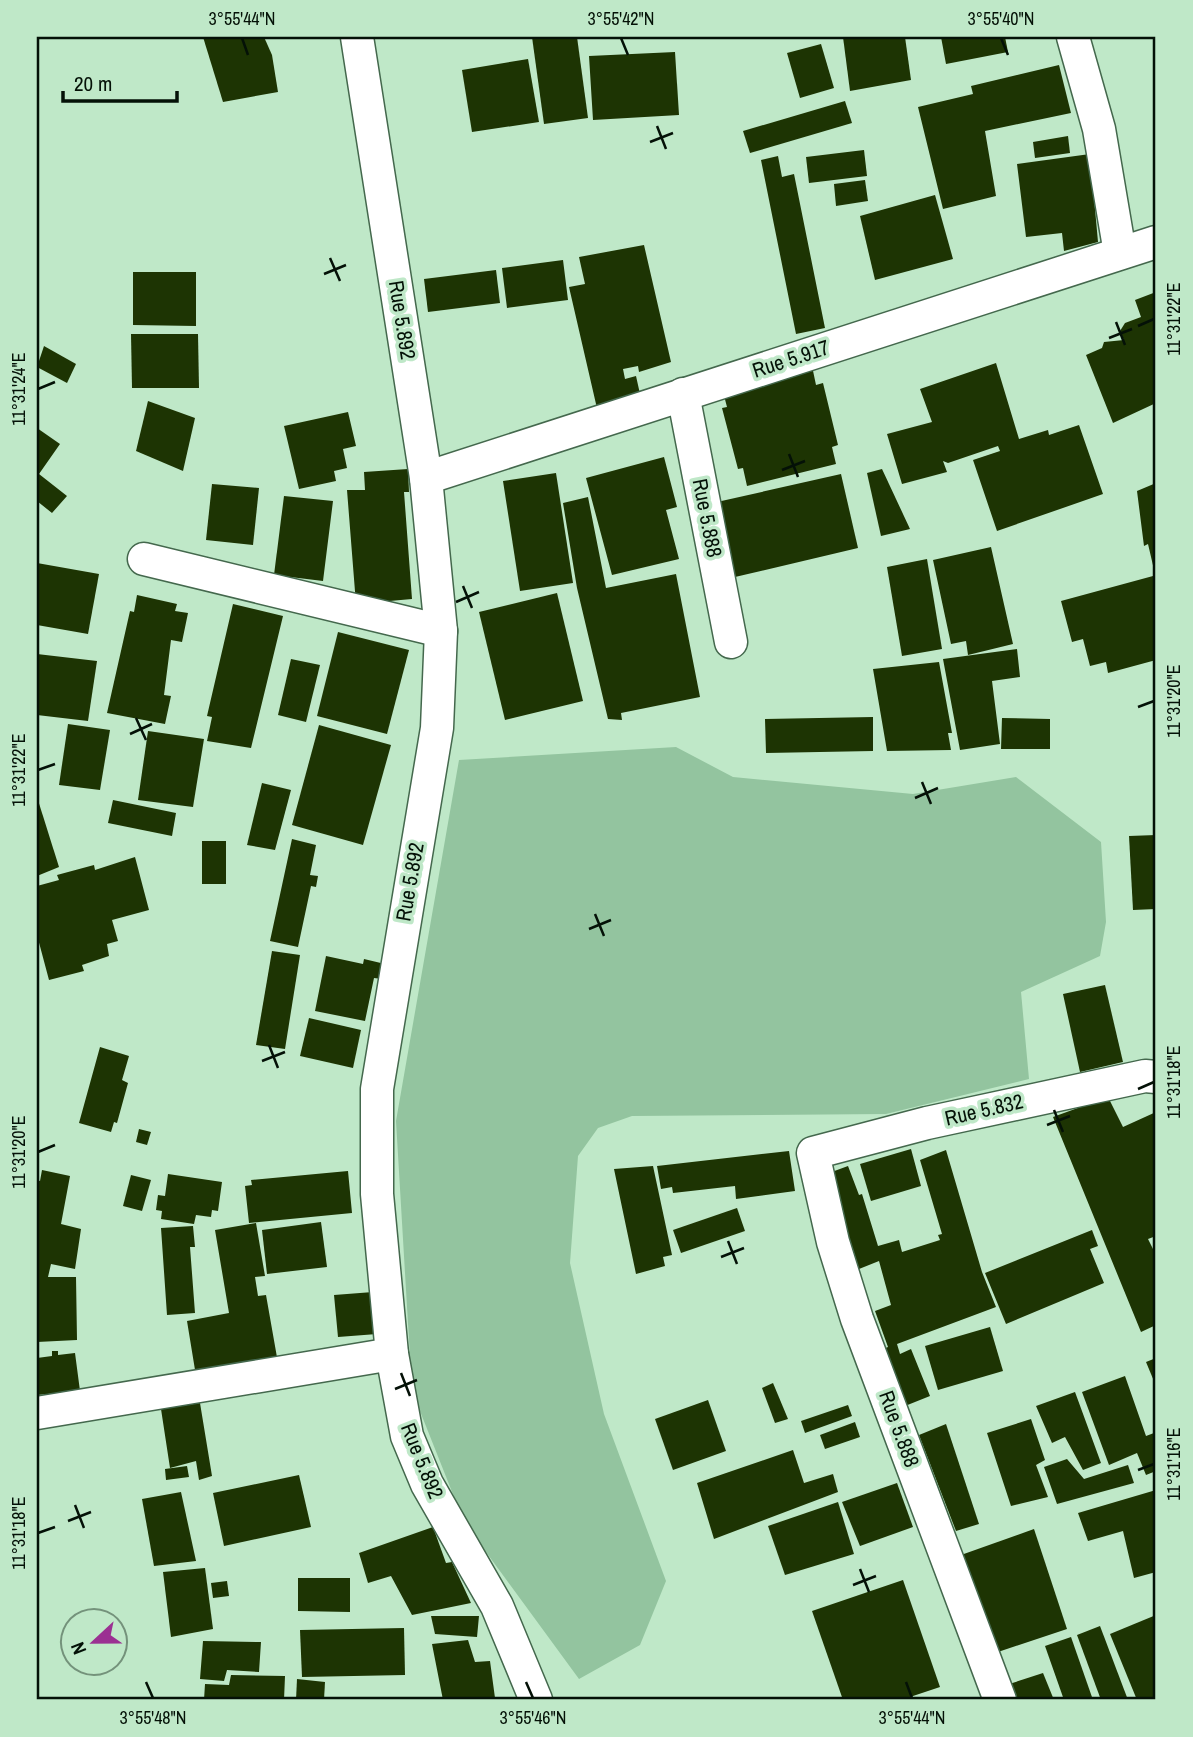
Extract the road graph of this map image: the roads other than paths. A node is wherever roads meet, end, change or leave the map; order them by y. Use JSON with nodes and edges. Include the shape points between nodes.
{"nodes":[{"id":1,"x":357,"y":37,"type":"edge"},
{"id":2,"x":1073,"y":37,"type":"edge"},
{"id":3,"x":1156,"y":242,"type":"edge"},
{"id":4,"x":1120,"y":253,"type":"junction"},
{"id":5,"x":683,"y":394,"type":"junction"},
{"id":6,"x":426,"y":478,"type":"junction"},
{"id":7,"x":144,"y":559,"type":"dead end"},
{"id":8,"x":441,"y":631,"type":"junction"},
{"id":9,"x":731,"y":642,"type":"dead end"},
{"id":10,"x":1156,"y":1077,"type":"edge"},
{"id":11,"x":813,"y":1153,"type":"joint"},
{"id":12,"x":392,"y":1354,"type":"junction"},
{"id":13,"x":37,"y":1413,"type":"edge"},
{"id":14,"x":536,"y":1700,"type":"edge"},
{"id":15,"x":1000,"y":1700,"type":"edge"}],
"edges":[{"from":1,"to":6,"type":"street","name":"Rue 5.892"},
{"from":2,"to":4,"type":"street","via":[[1099,129]]},
{"from":3,"to":4,"type":"street","name":"Rue 5.917"},
{"from":4,"to":5,"type":"street","name":"Rue 5.917"},
{"from":5,"to":6,"type":"street","name":"Rue 5.917"},
{"from":5,"to":9,"type":"street","name":"Rue 5.888"},
{"from":6,"to":8,"type":"street","name":"Rue 5.892"},
{"from":7,"to":8,"type":"street"},
{"from":8,"to":12,"type":"street","name":"Rue 5.892","via":[[437,728],[377,1089],[376,1195]]},
{"from":10,"to":11,"type":"street","name":"Rue 5.832","via":[[1071,1090]]},
{"from":11,"to":15,"type":"street","name":"Rue 5.888","via":[[857,1319]]},
{"from":12,"to":13,"type":"street"},
{"from":12,"to":14,"type":"street","name":"Rue 5.892","via":[[407,1436],[427,1484],[498,1606]]}]}
